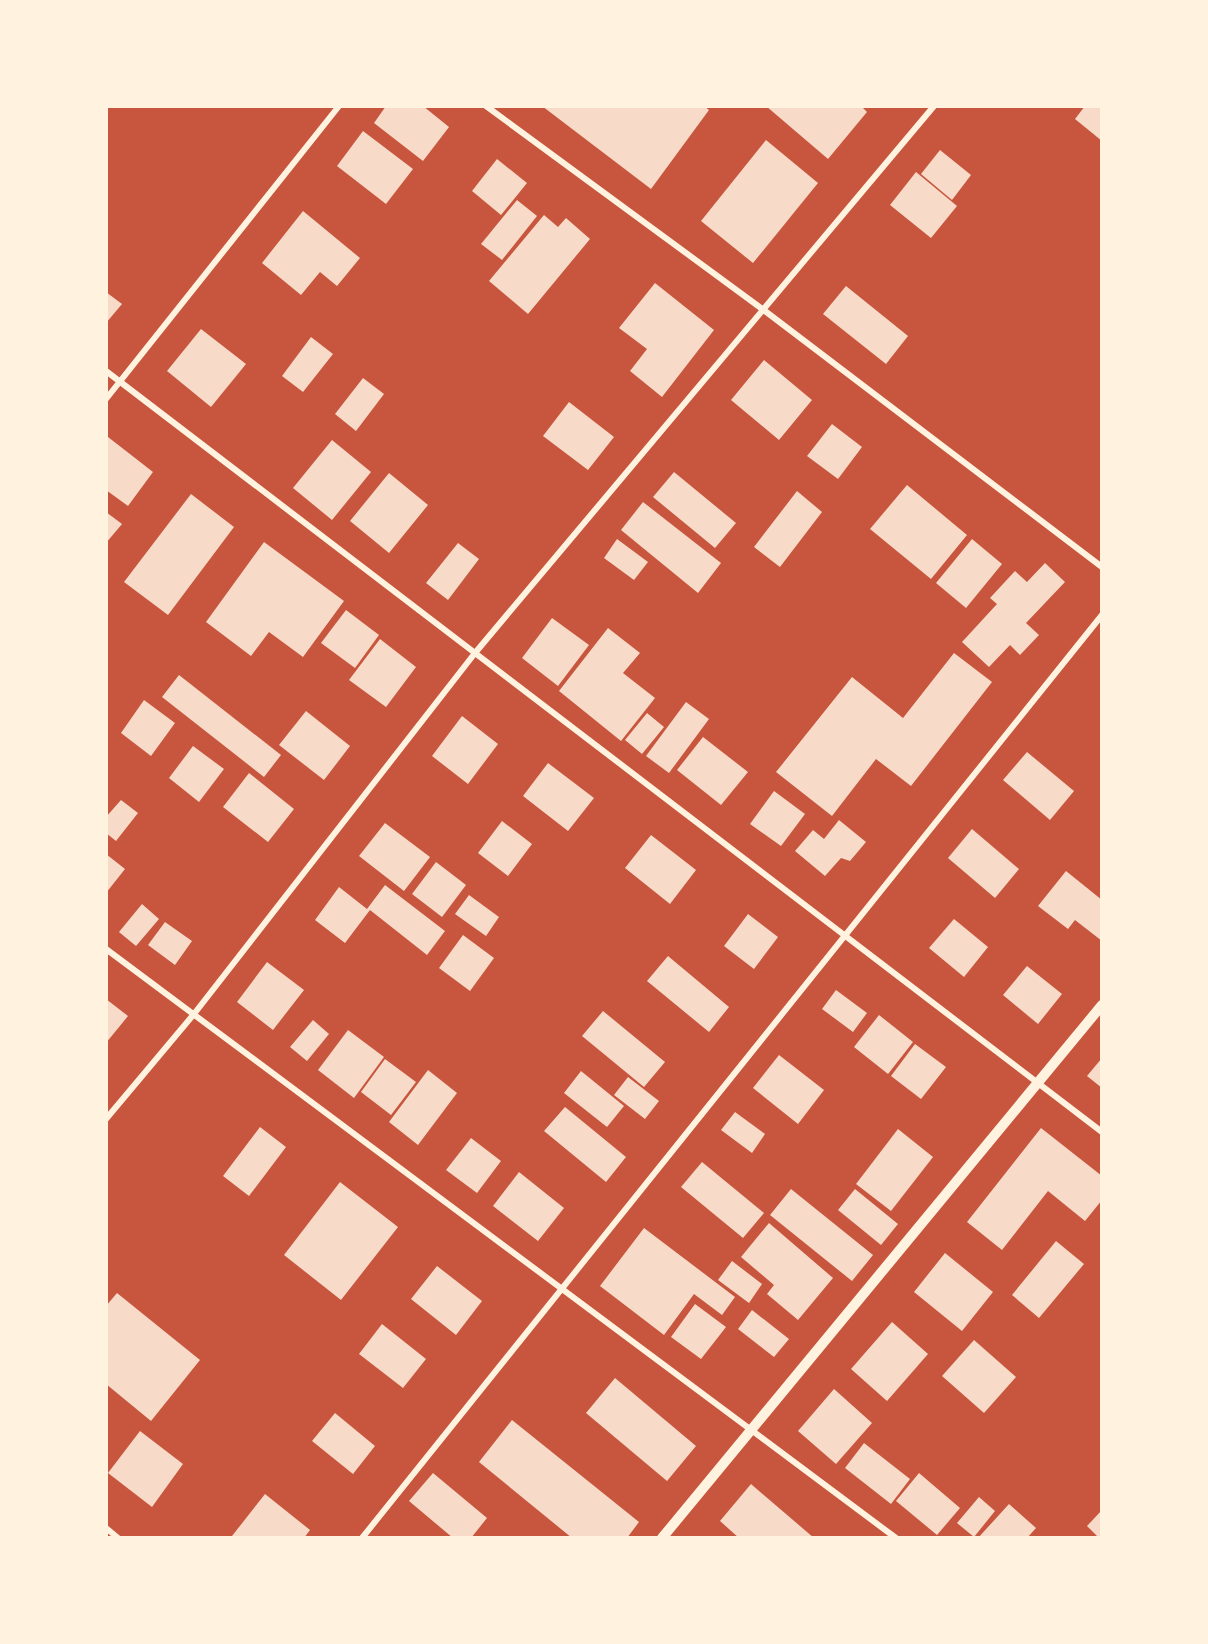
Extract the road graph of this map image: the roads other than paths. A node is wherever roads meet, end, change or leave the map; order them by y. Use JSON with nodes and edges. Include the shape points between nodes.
{"nodes":[{"id":1,"x":339,"y":106,"type":"edge"},
{"id":2,"x":486,"y":106,"type":"edge"},
{"id":3,"x":934,"y":106,"type":"edge"},
{"id":4,"x":765,"y":311,"type":"junction"},
{"id":5,"x":106,"y":371,"type":"edge"},
{"id":6,"x":120,"y":382,"type":"junction"},
{"id":7,"x":106,"y":399,"type":"edge"},
{"id":8,"x":1101,"y":567,"type":"edge"},
{"id":9,"x":1101,"y":615,"type":"edge"},
{"id":10,"x":475,"y":653,"type":"junction"},
{"id":11,"x":846,"y":936,"type":"junction"},
{"id":12,"x":106,"y":949,"type":"edge"},
{"id":13,"x":1101,"y":1005,"type":"edge"},
{"id":14,"x":194,"y":1014,"type":"junction"},
{"id":15,"x":1036,"y":1083,"type":"junction"},
{"id":16,"x":106,"y":1119,"type":"edge"},
{"id":17,"x":1101,"y":1132,"type":"edge"},
{"id":18,"x":562,"y":1288,"type":"junction"},
{"id":19,"x":750,"y":1428,"type":"junction"},
{"id":20,"x":106,"y":1528,"type":"edge"},
{"id":21,"x":118,"y":1538,"type":"edge"},
{"id":22,"x":362,"y":1538,"type":"edge"},
{"id":23,"x":662,"y":1538,"type":"edge"},
{"id":24,"x":896,"y":1538,"type":"edge"}],
"edges":[{"from":1,"to":6,"type":"street"},
{"from":2,"to":4,"type":"street"},
{"from":3,"to":4,"type":"street"},
{"from":4,"to":8,"type":"street"},
{"from":4,"to":10,"type":"street"},
{"from":5,"to":6,"type":"street"},
{"from":6,"to":7,"type":"street"},
{"from":6,"to":10,"type":"street"},
{"from":9,"to":11,"type":"street"},
{"from":10,"to":11,"type":"street"},
{"from":10,"to":14,"type":"street"},
{"from":11,"to":15,"type":"street"},
{"from":11,"to":18,"type":"street"},
{"from":12,"to":14,"type":"street"},
{"from":13,"to":15,"type":"street"},
{"from":14,"to":16,"type":"street"},
{"from":14,"to":18,"type":"street"},
{"from":15,"to":17,"type":"street"},
{"from":15,"to":19,"type":"street"},
{"from":18,"to":19,"type":"street"},
{"from":18,"to":22,"type":"street"},
{"from":19,"to":23,"type":"street"},
{"from":19,"to":24,"type":"street"},
{"from":20,"to":21,"type":"street"}]}
